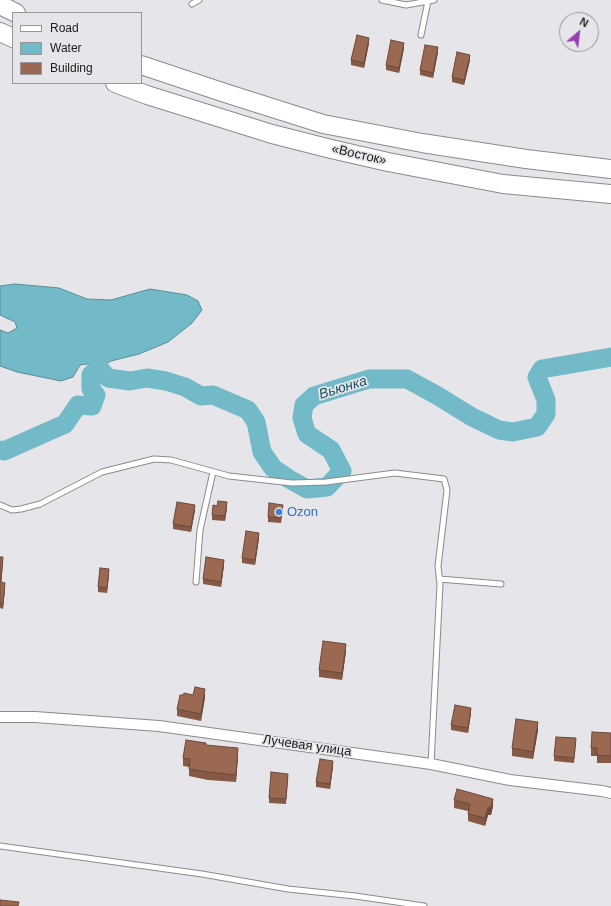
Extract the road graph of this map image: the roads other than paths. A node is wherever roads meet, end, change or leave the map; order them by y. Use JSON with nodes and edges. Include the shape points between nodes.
{"nodes":[{"id":1,"x":199,"y":0,"type":"edge"},
{"id":2,"x":382,"y":0,"type":"edge"},
{"id":3,"x":431,"y":0,"type":"edge"},
{"id":4,"x":192,"y":4,"type":"dead end"},
{"id":5,"x":0,"y":5,"type":"edge"},
{"id":6,"x":14,"y":12,"type":"edge"},
{"id":7,"x":0,"y":32,"type":"edge"},
{"id":8,"x":421,"y":35,"type":"dead end"},
{"id":9,"x":12,"y":38,"type":"edge"},
{"id":10,"x":142,"y":65,"type":"edge"},
{"id":11,"x":118,"y":84,"type":"edge"},
{"id":12,"x":611,"y":169,"type":"edge"},
{"id":13,"x":611,"y":194,"type":"edge"},
{"id":14,"x":213,"y":472,"type":"junction"},
{"id":15,"x":0,"y":505,"type":"edge"},
{"id":16,"x":439,"y":579,"type":"junction"},
{"id":17,"x":196,"y":582,"type":"dead end"},
{"id":18,"x":501,"y":584,"type":"dead end"},
{"id":19,"x":0,"y":717,"type":"edge"},
{"id":20,"x":430,"y":764,"type":"junction"},
{"id":21,"x":611,"y":793,"type":"edge"},
{"id":22,"x":0,"y":846,"type":"edge"},
{"id":23,"x":424,"y":906,"type":"edge"}],
"edges":[{"from":1,"to":4,"type":"lane"},
{"from":2,"to":3,"type":"lane","via":[[406,5]]},
{"from":3,"to":8,"type":"lane"},
{"from":5,"to":6,"type":"highway"},
{"from":7,"to":9,"type":"highway"},
{"from":10,"to":12,"type":"highway","name":"«Восток»","via":[[323,124],[429,144]]},
{"from":11,"to":13,"type":"highway","name":"«Восток»","via":[[272,134],[388,162],[504,184]]},
{"from":14,"to":15,"type":"lane","via":[[171,460],[154,459],[102,472],[40,504],[21,510],[12,510]]},
{"from":14,"to":16,"type":"lane","via":[[292,483],[326,482],[395,473],[444,479],[447,490],[438,566]]},
{"from":14,"to":17,"type":"lane","via":[[200,530]]},
{"from":16,"to":18,"type":"lane"},
{"from":16,"to":20,"type":"lane"},
{"from":19,"to":20,"type":"street","name":"Лучевая улица","via":[[36,717],[159,726]]},
{"from":20,"to":21,"type":"street","name":"Лучевая улица","via":[[510,780]]},
{"from":22,"to":23,"type":"lane","via":[[202,874],[288,889]]}]}
